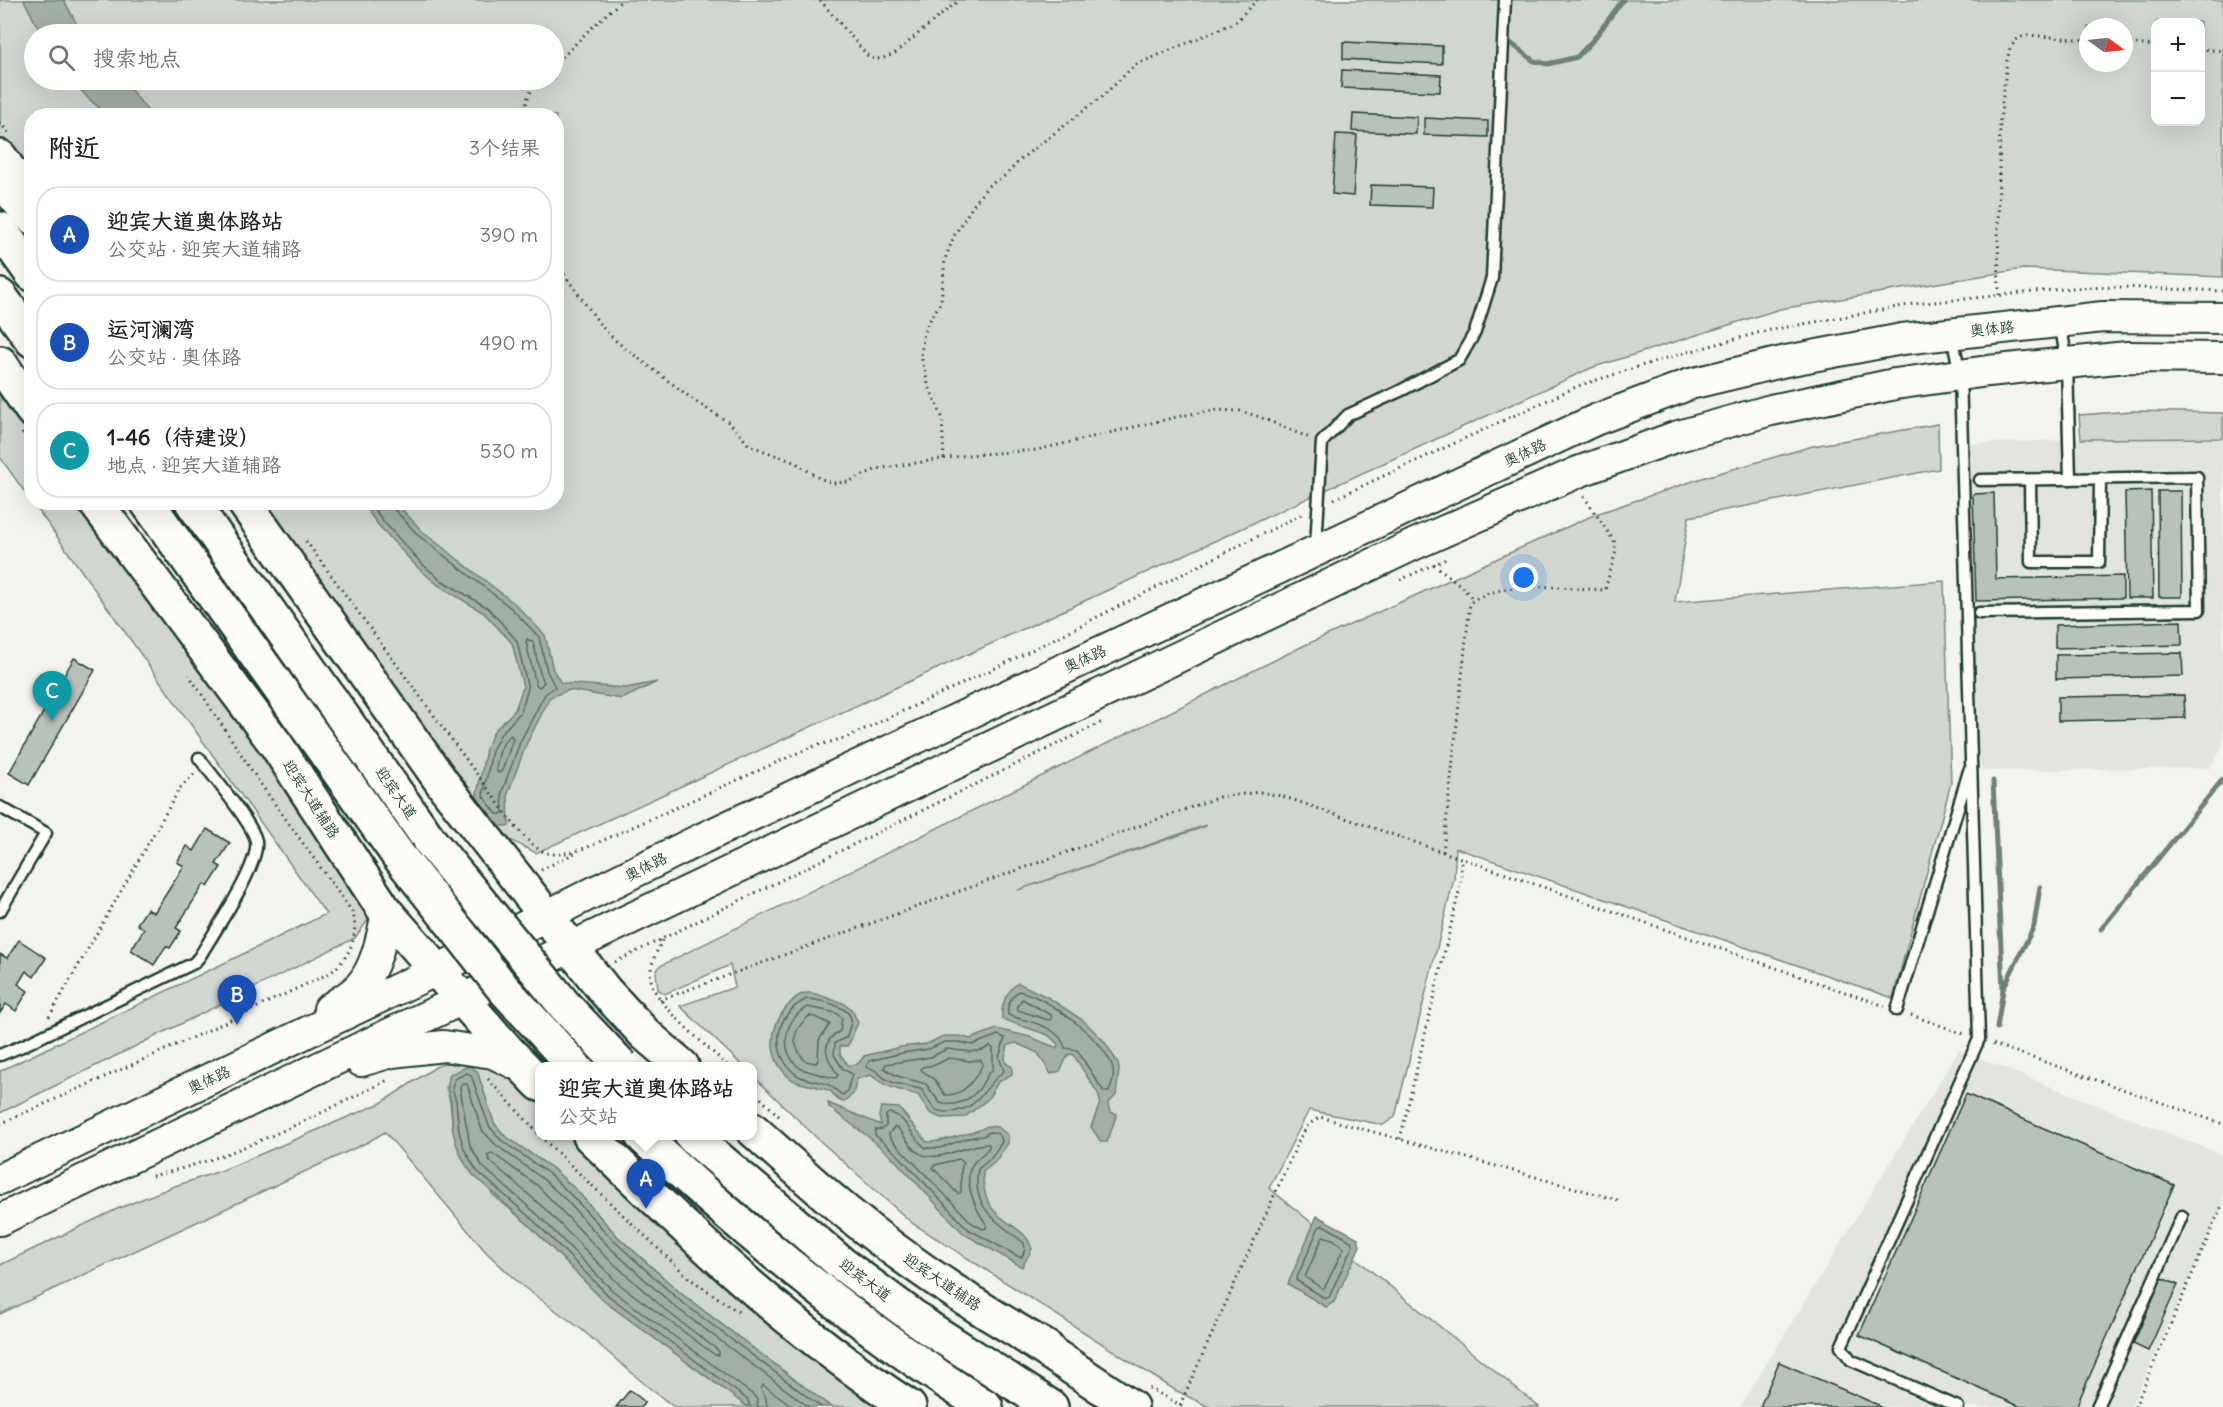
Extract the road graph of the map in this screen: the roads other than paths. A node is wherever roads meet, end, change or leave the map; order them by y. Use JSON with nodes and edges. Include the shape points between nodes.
{"nodes":[{"id":1,"x":1505,"y":0,"type":"edge"},
{"id":2,"x":0,"y":157,"type":"edge"},
{"id":3,"x":0,"y":179,"type":"edge"},
{"id":4,"x":24,"y":190,"type":"edge"},
{"id":5,"x":24,"y":208,"type":"edge"},
{"id":6,"x":0,"y":229,"type":"edge"},
{"id":7,"x":24,"y":263,"type":"edge"},
{"id":8,"x":0,"y":296,"type":"edge"},
{"id":9,"x":2223,"y":318,"type":"edge"},
{"id":10,"x":2060,"y":322,"type":"junction"},
{"id":11,"x":24,"y":329,"type":"edge"},
{"id":12,"x":1952,"y":334,"type":"junction"},
{"id":13,"x":2223,"y":358,"type":"edge"},
{"id":14,"x":0,"y":363,"type":"edge"},
{"id":15,"x":2067,"y":363,"type":"junction"},
{"id":16,"x":0,"y":374,"type":"edge"},
{"id":17,"x":1960,"y":374,"type":"junction"},
{"id":18,"x":24,"y":400,"type":"edge"},
{"id":19,"x":24,"y":402,"type":"edge"},
{"id":20,"x":2100,"y":478,"type":"junction"},
{"id":21,"x":2070,"y":479,"type":"junction"},
{"id":22,"x":1980,"y":480,"type":"dead end"},
{"id":23,"x":2030,"y":480,"type":"junction"},
{"id":24,"x":101,"y":510,"type":"edge"},
{"id":25,"x":153,"y":510,"type":"edge"},
{"id":26,"x":198,"y":510,"type":"edge"},
{"id":27,"x":250,"y":510,"type":"edge"},
{"id":28,"x":1315,"y":552,"type":"junction"},
{"id":29,"x":1979,"y":613,"type":"dead end"},
{"id":30,"x":202,"y":762,"type":"road end"},
{"id":31,"x":1971,"y":762,"type":"junction"},
{"id":32,"x":0,"y":807,"type":"edge"},
{"id":33,"x":0,"y":911,"type":"edge"},
{"id":34,"x":387,"y":914,"type":"junction"},
{"id":35,"x":547,"y":917,"type":"junction"},
{"id":36,"x":571,"y":947,"type":"junction"},
{"id":37,"x":437,"y":970,"type":"junction"},
{"id":38,"x":462,"y":999,"type":"junction"},
{"id":39,"x":1897,"y":1010,"type":"road end"},
{"id":40,"x":273,"y":1050,"type":"junction"},
{"id":41,"x":0,"y":1055,"type":"edge"},
{"id":42,"x":570,"y":1062,"type":"edge"},
{"id":43,"x":618,"y":1062,"type":"edge"},
{"id":44,"x":677,"y":1062,"type":"edge"},
{"id":45,"x":532,"y":1076,"type":"edge"},
{"id":46,"x":289,"y":1082,"type":"junction"},
{"id":47,"x":757,"y":1133,"type":"edge"},
{"id":48,"x":594,"y":1140,"type":"edge"},
{"id":49,"x":646,"y":1140,"type":"edge"},
{"id":50,"x":697,"y":1140,"type":"edge"},
{"id":51,"x":0,"y":1179,"type":"edge"},
{"id":52,"x":2182,"y":1216,"type":"dead end"},
{"id":53,"x":0,"y":1220,"type":"edge"},
{"id":54,"x":1158,"y":1402,"type":"edge"},
{"id":55,"x":909,"y":1407,"type":"edge"},
{"id":56,"x":987,"y":1407,"type":"edge"},
{"id":57,"x":1051,"y":1407,"type":"edge"},
{"id":58,"x":1958,"y":1407,"type":"edge"},
{"id":59,"x":2097,"y":1407,"type":"edge"}],
"edges":[{"from":1,"to":28,"type":"lane","via":[[1492,278],[1476,332],[1459,360],[1348,415],[1322,442]]},
{"from":2,"to":4,"type":"main road"},
{"from":3,"to":5,"type":"main road"},
{"from":6,"to":7,"type":"main road"},
{"from":8,"to":11,"type":"main road"},
{"from":9,"to":10,"type":"main road","name":"奥体路","via":[[2103,317]]},
{"from":10,"to":12,"type":"main road","name":"奥体路"},
{"from":10,"to":15,"type":"lane"},
{"from":12,"to":17,"type":"lane"},
{"from":12,"to":28,"type":"main road","name":"奥体路","via":[[1902,339],[1785,361],[1690,384],[1595,420]]},
{"from":13,"to":15,"type":"main road","via":[[2127,357]]},
{"from":14,"to":18,"type":"main road"},
{"from":15,"to":17,"type":"main road"},
{"from":15,"to":21,"type":"lane"},
{"from":16,"to":19,"type":"main road"},
{"from":17,"to":31,"type":"lane"},
{"from":17,"to":36,"type":"main road","via":[[1771,410],[1675,437],[1578,472],[1414,544]]},
{"from":20,"to":21,"type":"lane"},
{"from":20,"to":23,"type":"lane","via":[[2099,562],[2031,562]]},
{"from":20,"to":29,"type":"lane","via":[[2197,477],[2199,610]]},
{"from":21,"to":23,"type":"lane"},
{"from":22,"to":23,"type":"lane"},
{"from":24,"to":34,"type":"main road","name":"迎宾大道辅路","via":[[277,746]]},
{"from":25,"to":42,"type":"main road","bridge":true,"via":[[398,855],[503,988]]},
{"from":26,"to":43,"type":"main road","name":"迎宾大道","bridge":true,"via":[[430,841],[566,1007]]},
{"from":27,"to":35,"type":"main road","via":[[446,788]]},
{"from":28,"to":35,"type":"main road","name":"奥体路","via":[[700,839]]},
{"from":30,"to":41,"type":"lane","via":[[250,826],[256,852],[249,872],[200,956],[194,963]]},
{"from":31,"to":39,"type":"lane"},
{"from":31,"to":58,"type":"lane","via":[[1980,1039],[1841,1347],[1851,1360]]},
{"from":32,"to":33,"type":"lane","via":[[46,833]]},
{"from":34,"to":37,"type":"main road","name":"迎宾大道辅路"},
{"from":34,"to":40,"type":"main road","via":[[376,958],[359,987]]},
{"from":35,"to":36,"type":"main road"},
{"from":35,"to":37,"type":"main road","name":"奥体路"},
{"from":36,"to":38,"type":"main road"},
{"from":36,"to":44,"type":"main road","via":[[645,1034]]},
{"from":37,"to":38,"type":"main road","name":"迎宾大道辅路"},
{"from":37,"to":40,"type":"main road","name":"奥体路"},
{"from":38,"to":45,"type":"main road","name":"迎宾大道辅路"},
{"from":38,"to":46,"type":"main road"},
{"from":40,"to":51,"type":"main road","name":"奥体路"},
{"from":45,"to":46,"type":"main road","via":[[493,1053],[444,1047],[392,1052]]},
{"from":46,"to":53,"type":"main road"},
{"from":47,"to":54,"type":"main road","name":"迎宾大道辅路","via":[[891,1247],[998,1320]]},
{"from":48,"to":55,"type":"main road","via":[[756,1292]]},
{"from":49,"to":56,"type":"main road","via":[[811,1284],[937,1376]]},
{"from":50,"to":57,"type":"main road","name":"迎宾大道","via":[[842,1264],[930,1329]]},
{"from":52,"to":59,"type":"lane"}]}
